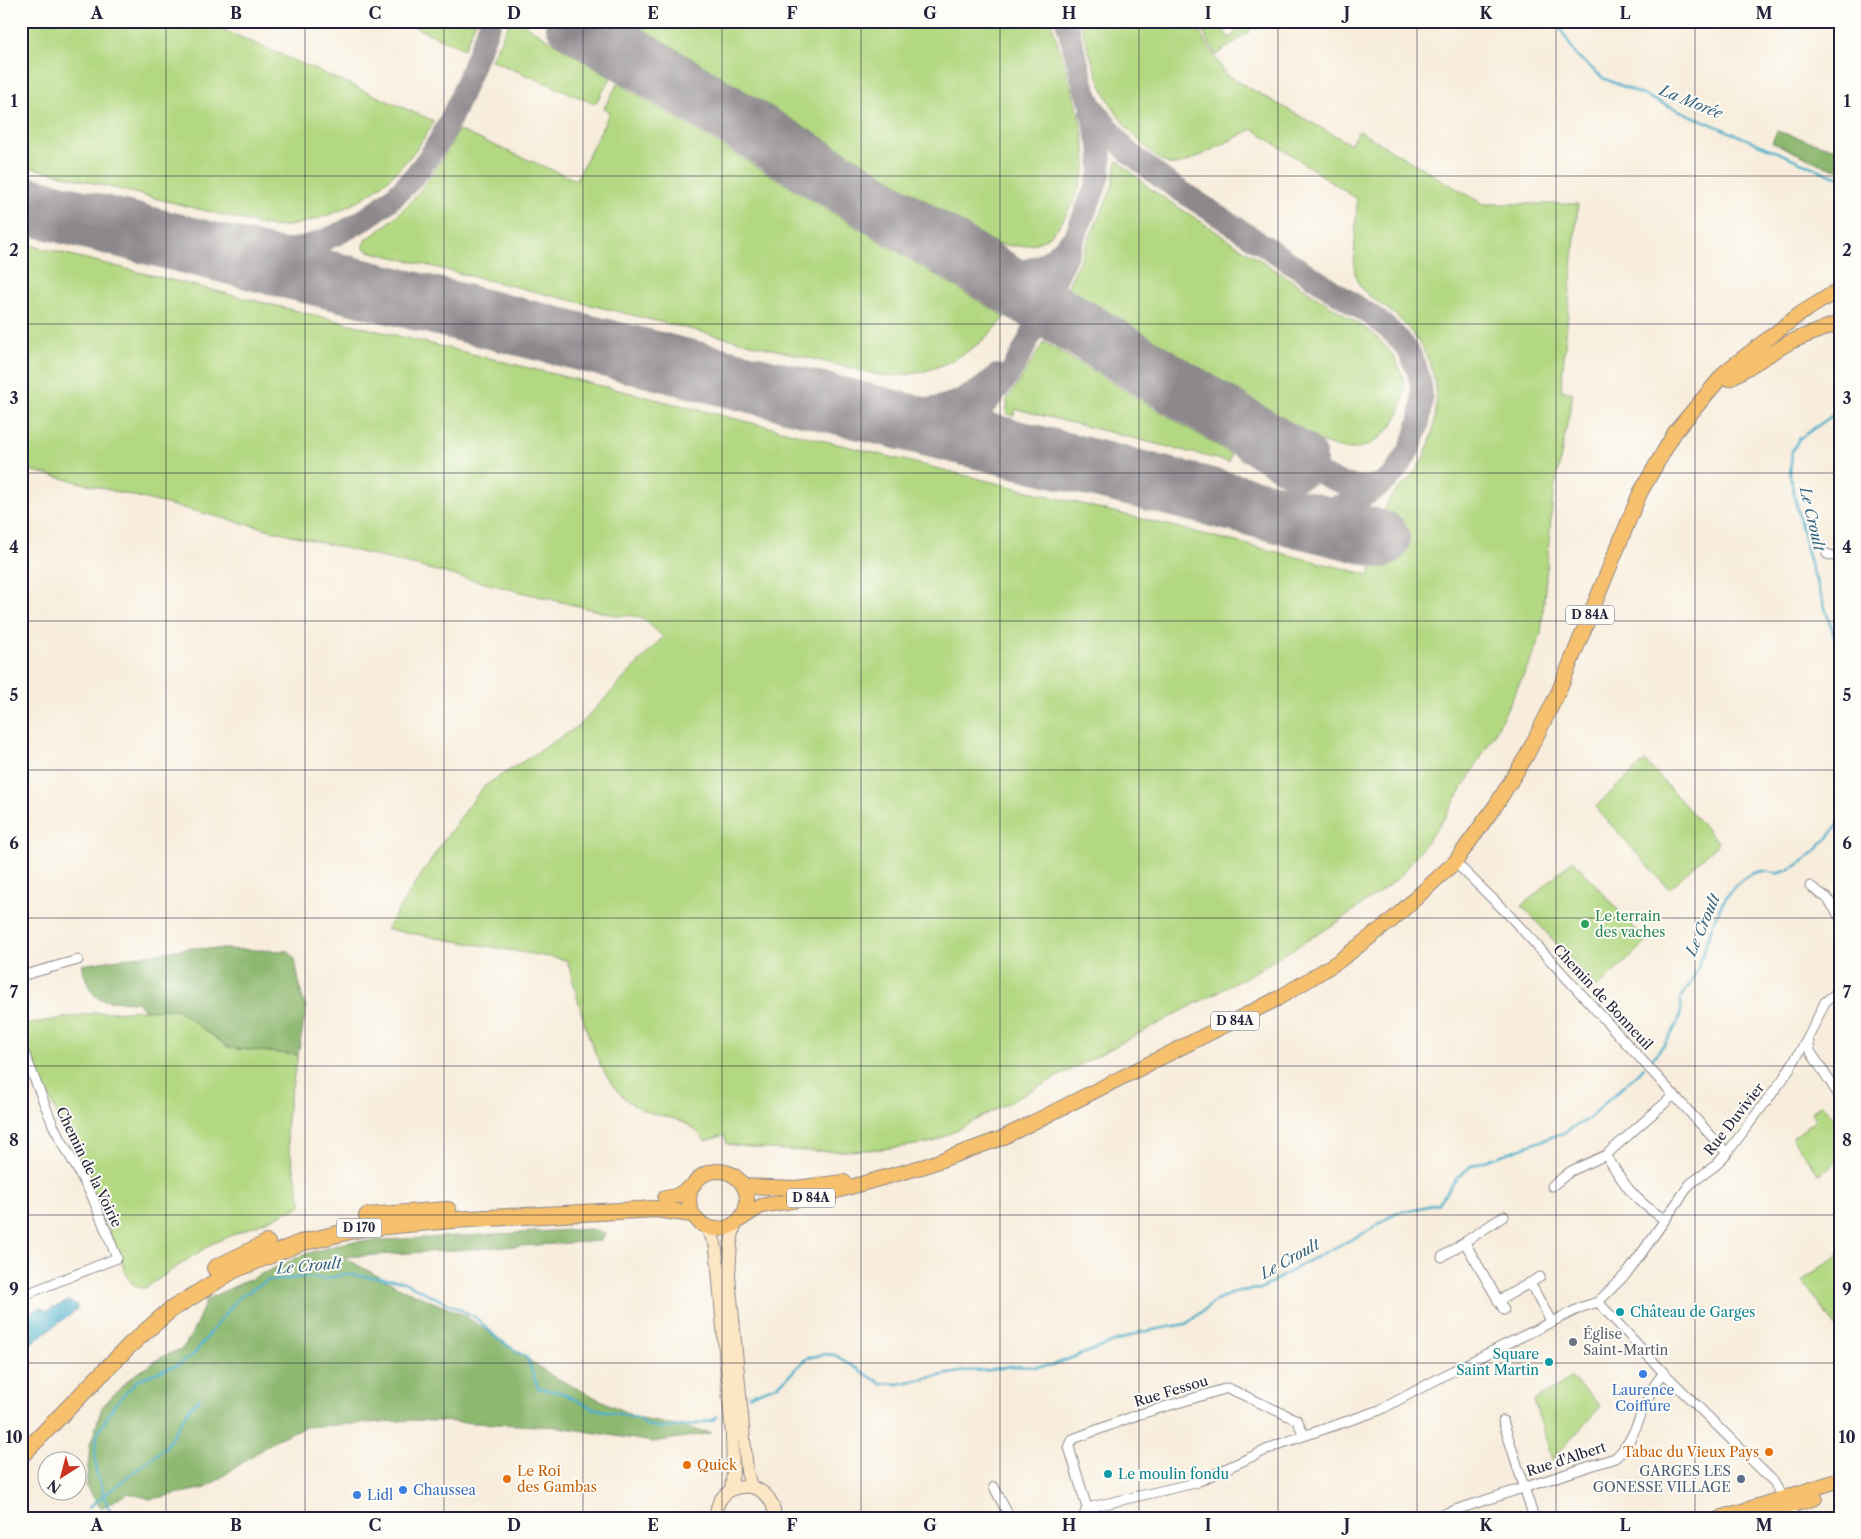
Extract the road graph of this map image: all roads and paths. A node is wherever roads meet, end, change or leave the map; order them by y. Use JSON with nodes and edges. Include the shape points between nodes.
{"nodes":[{"id":1,"x":1840,"y":289,"type":"edge"},
{"id":2,"x":1840,"y":322,"type":"edge"},
{"id":3,"x":1699,"y":403,"type":"junction"},
{"id":4,"x":1827,"y":554,"type":"dead end"},
{"id":5,"x":1840,"y":558,"type":"edge"},
{"id":6,"x":1480,"y":827,"type":"junction"},
{"id":7,"x":1455,"y":862,"type":"junction"},
{"id":8,"x":1810,"y":886,"type":"dead end"},
{"id":9,"x":1427,"y":888,"type":"junction"},
{"id":10,"x":1840,"y":917,"type":"edge"},
{"id":11,"x":78,"y":960,"type":"dead end"},
{"id":12,"x":21,"y":976,"type":"edge"},
{"id":13,"x":1840,"y":990,"type":"edge"},
{"id":14,"x":1808,"y":1038,"type":"junction"},
{"id":15,"x":21,"y":1045,"type":"edge"},
{"id":16,"x":1674,"y":1095,"type":"junction"},
{"id":17,"x":1840,"y":1098,"type":"edge"},
{"id":18,"x":1727,"y":1153,"type":"junction"},
{"id":19,"x":1606,"y":1155,"type":"junction"},
{"id":20,"x":882,"y":1177,"type":"junction"},
{"id":21,"x":692,"y":1186,"type":"junction"},
{"id":22,"x":744,"y":1186,"type":"junction"},
{"id":23,"x":1552,"y":1186,"type":"dead end"},
{"id":24,"x":664,"y":1198,"type":"joint"},
{"id":25,"x":692,"y":1214,"type":"junction"},
{"id":26,"x":1504,"y":1216,"type":"dead end"},
{"id":27,"x":1664,"y":1219,"type":"junction"},
{"id":28,"x":738,"y":1222,"type":"junction"},
{"id":29,"x":706,"y":1227,"type":"junction"},
{"id":30,"x":1465,"y":1244,"type":"junction"},
{"id":31,"x":1442,"y":1257,"type":"dead end"},
{"id":32,"x":1540,"y":1277,"type":"dead end"},
{"id":33,"x":1530,"y":1283,"type":"junction"},
{"id":34,"x":21,"y":1300,"type":"edge"},
{"id":35,"x":1498,"y":1301,"type":"junction"},
{"id":36,"x":1598,"y":1302,"type":"junction"},
{"id":37,"x":1504,"y":1310,"type":"dead end"},
{"id":38,"x":1552,"y":1323,"type":"junction"},
{"id":39,"x":1664,"y":1373,"type":"junction"},
{"id":40,"x":1503,"y":1421,"type":"dead end"},
{"id":41,"x":1304,"y":1435,"type":"junction"},
{"id":42,"x":21,"y":1441,"type":"edge"},
{"id":43,"x":21,"y":1456,"type":"edge"},
{"id":44,"x":1840,"y":1480,"type":"edge"},
{"id":45,"x":751,"y":1487,"type":"junction"},
{"id":46,"x":1525,"y":1487,"type":"junction"},
{"id":47,"x":994,"y":1488,"type":"dead end"},
{"id":48,"x":731,"y":1490,"type":"junction"},
{"id":49,"x":1840,"y":1490,"type":"edge"},
{"id":50,"x":1789,"y":1507,"type":"edge"},
{"id":51,"x":1087,"y":1508,"type":"junction"},
{"id":52,"x":716,"y":1518,"type":"edge"},
{"id":53,"x":775,"y":1518,"type":"edge"},
{"id":54,"x":1010,"y":1518,"type":"edge"},
{"id":55,"x":1083,"y":1518,"type":"edge"},
{"id":56,"x":1431,"y":1518,"type":"edge"},
{"id":57,"x":1534,"y":1518,"type":"edge"},
{"id":58,"x":1720,"y":1518,"type":"edge"},
{"id":59,"x":1752,"y":1518,"type":"edge"}],
"edges":[{"from":1,"to":3,"type":"main road","number":"D 84A","via":[[1800,314],[1727,370]]},
{"from":2,"to":3,"type":"main road","number":"D 84A","via":[[1808,333],[1769,354],[1732,376]]},
{"from":3,"to":6,"type":"main road","number":"D 84A","via":[[1675,432],[1647,479],[1552,706],[1512,780]]},
{"from":4,"to":5,"type":"street"},
{"from":6,"to":7,"type":"main road","number":"D 84A"},
{"from":6,"to":9,"type":"main road","number":"D 84A"},
{"from":7,"to":9,"type":"main road","number":"D 84A"},
{"from":7,"to":16,"type":"street","name":"Chemin de Bonneuil","via":[[1507,913]]},
{"from":8,"to":10,"type":"street","via":[[1827,898]]},
{"from":9,"to":20,"type":"main road","number":"D 84A","via":[[1339,961],[1269,1003],[1002,1138],[925,1166]]},
{"from":11,"to":12,"type":"street"},
{"from":13,"to":14,"type":"street","name":"Rue Duvivier","via":[[1825,1002]]},
{"from":14,"to":17,"type":"street","via":[[1810,1051]]},
{"from":14,"to":18,"type":"street","name":"Rue Duvivier","via":[[1783,1079]]},
{"from":15,"to":34,"type":"street","name":"Chemin de la Voirie","via":[[53,1124],[92,1196],[117,1258],[34,1291]]},
{"from":16,"to":18,"type":"street","name":"Chemin de Bonneuil"},
{"from":16,"to":19,"type":"street"},
{"from":18,"to":27,"type":"street","name":"Rue Duvivier","via":[[1690,1184]]},
{"from":19,"to":23,"type":"street","via":[[1571,1170]]},
{"from":19,"to":27,"type":"street","via":[[1640,1203]]},
{"from":20,"to":22,"type":"main road","number":"D 84A","via":[[795,1188]]},
{"from":20,"to":28,"type":"main road","number":"D 84A","via":[[815,1197],[762,1206]]},
{"from":21,"to":22,"type":"main road","via":[[705,1174],[722,1171]]},
{"from":21,"to":24,"type":"main road","number":"D 170","via":[[676,1196]]},
{"from":21,"to":25,"type":"main road","via":[[689,1195]]},
{"from":22,"to":28,"type":"main road","via":[[748,1203]]},
{"from":24,"to":42,"type":"highway","number":"D 170","via":[[381,1214],[322,1224],[285,1236],[228,1261],[162,1303],[112,1348]]},
{"from":25,"to":29,"type":"main road"},
{"from":25,"to":43,"type":"highway","number":"D 170","via":[[636,1210],[408,1223],[363,1228],[300,1243],[234,1270],[169,1311],[130,1345]]},
{"from":26,"to":30,"type":"street"},
{"from":27,"to":36,"type":"street","name":"Rue Duvivier","via":[[1630,1271]]},
{"from":28,"to":29,"type":"main road","via":[[721,1230]]},
{"from":28,"to":45,"type":"main road","via":[[731,1242],[729,1276]]},
{"from":29,"to":48,"type":"main road","via":[[715,1243],[717,1257],[732,1434],[734,1472]]},
{"from":30,"to":31,"type":"street"},
{"from":30,"to":35,"type":"street"},
{"from":32,"to":33,"type":"street"},
{"from":33,"to":35,"type":"street"},
{"from":33,"to":38,"type":"street"},
{"from":35,"to":37,"type":"street"},
{"from":36,"to":38,"type":"street"},
{"from":36,"to":39,"type":"street"},
{"from":38,"to":41,"type":"street","via":[[1380,1410]]},
{"from":39,"to":46,"type":"street","name":"Rue d'Albert","via":[[1655,1382],[1632,1437],[1615,1458]]},
{"from":39,"to":50,"type":"street","via":[[1772,1480]]},
{"from":40,"to":46,"type":"street"},
{"from":41,"to":51,"type":"street","via":[[1195,1483]]},
{"from":41,"to":51,"type":"street","name":"Rue Fessou","via":[[1297,1420],[1228,1388],[1137,1415],[1073,1439],[1069,1447]]},
{"from":44,"to":50,"type":"main road"},
{"from":45,"to":48,"type":"main road"},
{"from":45,"to":53,"type":"main road","via":[[770,1498]]},
{"from":46,"to":56,"type":"street","name":"Rue d'Albert"},
{"from":46,"to":57,"type":"street"},
{"from":47,"to":54,"type":"street"},
{"from":48,"to":52,"type":"main road","via":[[721,1499]]},
{"from":49,"to":50,"type":"main road"},
{"from":50,"to":58,"type":"main road"},
{"from":50,"to":59,"type":"main road"},
{"from":51,"to":55,"type":"street"}]}
